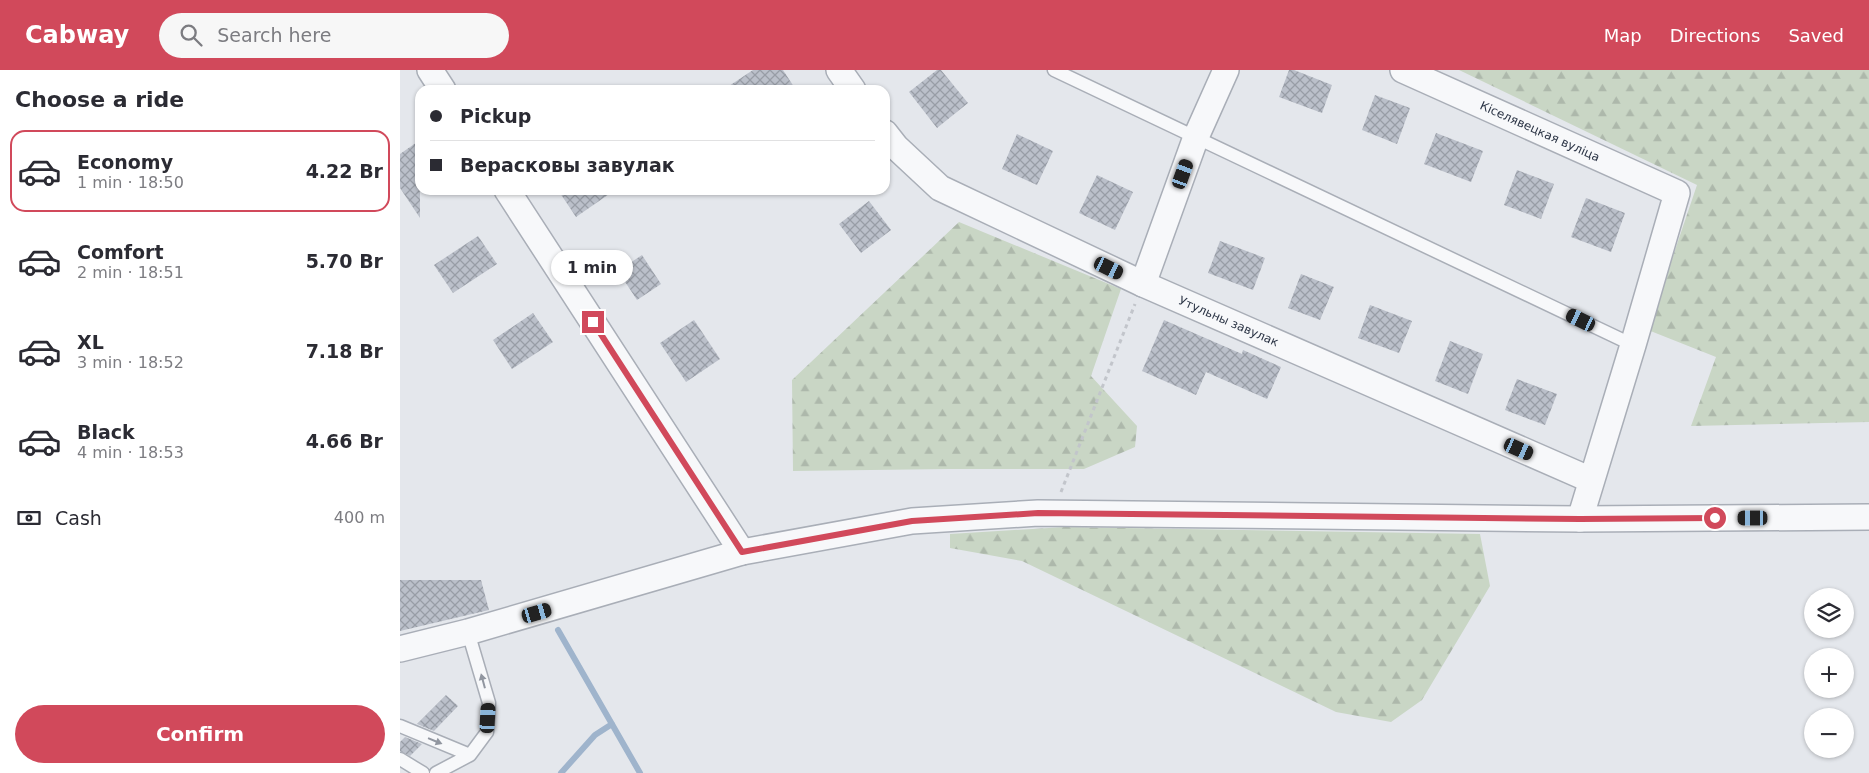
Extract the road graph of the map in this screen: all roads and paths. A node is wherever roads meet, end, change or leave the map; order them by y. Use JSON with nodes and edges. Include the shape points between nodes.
{"nodes":[{"id":1,"x":430,"y":70,"type":"edge"},
{"id":2,"x":839,"y":70,"type":"edge"},
{"id":3,"x":1054,"y":70,"type":"edge"},
{"id":4,"x":1226,"y":70,"type":"edge"},
{"id":5,"x":1403,"y":70,"type":"edge"},
{"id":6,"x":440,"y":85,"type":"edge"},
{"id":7,"x":850,"y":85,"type":"edge"},
{"id":8,"x":1196,"y":137,"type":"junction"},
{"id":9,"x":890,"y":139,"type":"edge"},
{"id":10,"x":511,"y":195,"type":"edge"},
{"id":11,"x":1143,"y":284,"type":"junction"},
{"id":12,"x":1633,"y":345,"type":"junction"},
{"id":13,"x":1591,"y":480,"type":"junction"},
{"id":14,"x":1052,"y":513,"type":"junction"},
{"id":15,"x":1869,"y":517,"type":"edge"},
{"id":16,"x":1580,"y":519,"type":"junction"},
{"id":17,"x":742,"y":552,"type":"junction"},
{"id":18,"x":468,"y":632,"type":"junction"},
{"id":19,"x":400,"y":649,"type":"edge"},
{"id":20,"x":400,"y":726,"type":"edge"},
{"id":21,"x":470,"y":755,"type":"junction"},
{"id":22,"x":400,"y":758,"type":"edge"},
{"id":23,"x":423,"y":773,"type":"edge"},
{"id":24,"x":436,"y":773,"type":"edge"}],
"edges":[{"from":1,"to":6,"type":"street"},
{"from":2,"to":7,"type":"street"},
{"from":3,"to":8,"type":"lane"},
{"from":4,"to":8,"type":"street"},
{"from":5,"to":12,"type":"street","name":"Кіселявецкая вуліца","via":[[1677,193]]},
{"from":8,"to":11,"type":"street"},
{"from":8,"to":12,"type":"lane"},
{"from":9,"to":11,"type":"street","name":"Утульны завулак","via":[[940,188]]},
{"from":10,"to":17,"type":"street"},
{"from":11,"to":13,"type":"street","name":"Утульны завулак"},
{"from":11,"to":14,"type":"path"},
{"from":12,"to":13,"type":"street"},
{"from":13,"to":16,"type":"street"},
{"from":14,"to":16,"type":"street"},
{"from":14,"to":17,"type":"street","via":[[912,521]]},
{"from":15,"to":16,"type":"street"},
{"from":17,"to":18,"type":"street"},
{"from":18,"to":19,"type":"street"},
{"from":21,"to":18,"type":"lane","one_way":true,"via":[[487,732],[489,703]]},
{"from":20,"to":21,"type":"lane","one_way":true},
{"from":21,"to":24,"type":"lane"},
{"from":22,"to":23,"type":"lane"}]}
